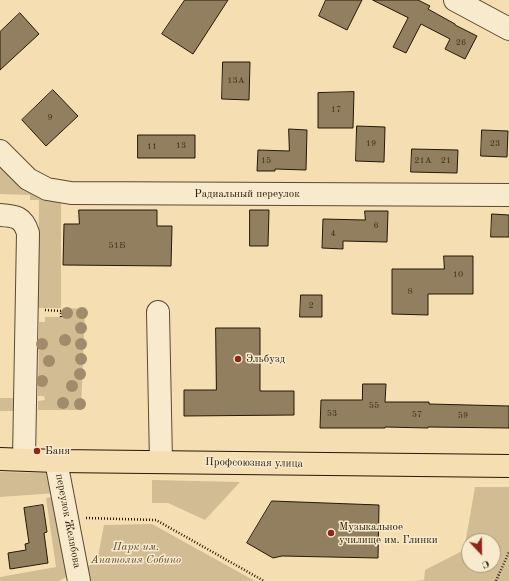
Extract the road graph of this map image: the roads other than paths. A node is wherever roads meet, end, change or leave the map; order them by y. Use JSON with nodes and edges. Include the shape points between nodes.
{"nodes":[{"id":1,"x":456,"y":0,"type":"edge"},
{"id":2,"x":509,"y":29,"type":"edge"},
{"id":3,"x":0,"y":151,"type":"edge"},
{"id":4,"x":509,"y":195,"type":"edge"},
{"id":5,"x":0,"y":216,"type":"edge"},
{"id":6,"x":158,"y":312,"type":"dead end"},
{"id":7,"x":0,"y":459,"type":"edge"},
{"id":8,"x":24,"y":460,"type":"junction"},
{"id":9,"x":56,"y":461,"type":"junction"},
{"id":10,"x":160,"y":462,"type":"junction"},
{"id":11,"x":509,"y":466,"type":"edge"},
{"id":12,"x":79,"y":581,"type":"edge"}],
"edges":[{"from":1,"to":2,"type":"street"},
{"from":3,"to":4,"type":"street","name":"Радиальный переулок","via":[[28,179],[47,189],[71,193]]},
{"from":5,"to":8,"type":"street","via":[[12,216],[23,221],[28,233]]},
{"from":6,"to":10,"type":"street"},
{"from":7,"to":8,"type":"main road","name":"Профсоюзная улица"},
{"from":8,"to":9,"type":"main road","name":"Профсоюзная улица"},
{"from":9,"to":10,"type":"main road","name":"Профсоюзная улица"},
{"from":9,"to":12,"type":"street","name":"переулок Желябова"},
{"from":10,"to":11,"type":"main road","name":"Профсоюзная улица"}]}
